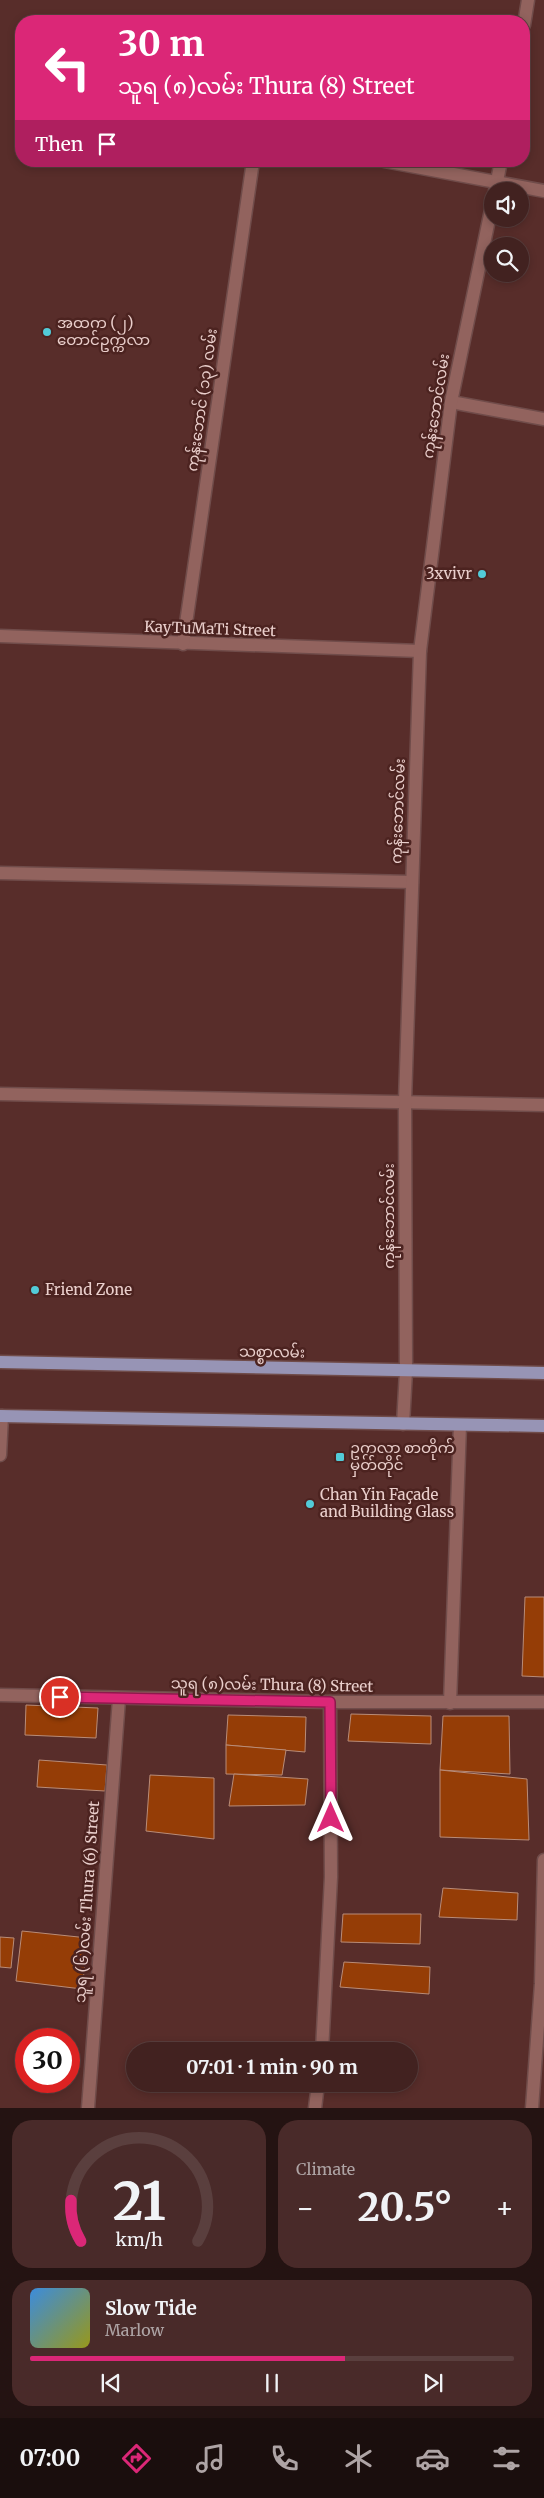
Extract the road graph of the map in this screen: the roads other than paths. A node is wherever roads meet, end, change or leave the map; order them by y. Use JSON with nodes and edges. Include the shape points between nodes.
{"nodes":[{"id":1,"x":528,"y":0,"type":"edge"},
{"id":2,"x":526,"y":15,"type":"edge"},
{"id":3,"x":252,"y":167,"type":"edge"},
{"id":4,"x":410,"y":167,"type":"edge"},
{"id":5,"x":500,"y":167,"type":"edge"},
{"id":6,"x":497,"y":182,"type":"edge"},
{"id":7,"x":484,"y":184,"type":"edge"},
{"id":8,"x":529,"y":190,"type":"edge"},
{"id":9,"x":544,"y":191,"type":"edge"},
{"id":10,"x":487,"y":227,"type":"edge"},
{"id":11,"x":451,"y":402,"type":"junction"},
{"id":12,"x":544,"y":419,"type":"edge"},
{"id":13,"x":0,"y":636,"type":"edge"},
{"id":14,"x":183,"y":644,"type":"junction"},
{"id":15,"x":420,"y":651,"type":"junction"},
{"id":16,"x":0,"y":873,"type":"edge"},
{"id":17,"x":412,"y":882,"type":"junction"},
{"id":18,"x":0,"y":1094,"type":"edge"},
{"id":19,"x":405,"y":1101,"type":"junction"},
{"id":20,"x":544,"y":1105,"type":"edge"},
{"id":21,"x":0,"y":1362,"type":"edge"},
{"id":22,"x":406,"y":1371,"type":"junction"},
{"id":23,"x":544,"y":1373,"type":"edge"},
{"id":24,"x":1,"y":1416,"type":"edge"},
{"id":25,"x":403,"y":1424,"type":"junction"},
{"id":26,"x":460,"y":1424,"type":"junction"},
{"id":27,"x":544,"y":1426,"type":"edge"},
{"id":28,"x":0,"y":1456,"type":"edge"},
{"id":29,"x":0,"y":1695,"type":"edge"},
{"id":30,"x":119,"y":1699,"type":"junction"},
{"id":31,"x":330,"y":1702,"type":"junction"},
{"id":32,"x":544,"y":1702,"type":"edge"},
{"id":33,"x":450,"y":1703,"type":"junction"},
{"id":34,"x":544,"y":1860,"type":"edge"},
{"id":35,"x":322,"y":2042,"type":"edge"},
{"id":36,"x":317,"y":2092,"type":"edge"},
{"id":37,"x":88,"y":2108,"type":"edge"},
{"id":38,"x":315,"y":2108,"type":"edge"},
{"id":39,"x":532,"y":2108,"type":"edge"}],
"edges":[{"from":1,"to":2,"type":"street"},
{"from":3,"to":14,"type":"street","name":"ကုန်းဘောင် (၁၃) လမ်း"},
{"from":4,"to":7,"type":"street"},
{"from":5,"to":6,"type":"street"},
{"from":8,"to":9,"type":"street"},
{"from":10,"to":11,"type":"street","name":"ကုန်းဘောင်လမ်း"},
{"from":11,"to":12,"type":"street"},
{"from":11,"to":15,"type":"street","name":"ကုန်းဘောင်လမ်း"},
{"from":13,"to":14,"type":"street","name":"KayTuMaTi Street"},
{"from":14,"to":15,"type":"street","name":"KayTuMaTi Street"},
{"from":15,"to":17,"type":"street","name":"ကုန်းဘောင်လမ်း"},
{"from":16,"to":17,"type":"street"},
{"from":17,"to":19,"type":"street","name":"ကုန်းဘောင်လမ်း"},
{"from":18,"to":19,"type":"street"},
{"from":19,"to":20,"type":"street"},
{"from":19,"to":22,"type":"street","name":"ကုန်းဘောင်လမ်း"},
{"from":21,"to":22,"type":"main road","name":"သစ္စာလမ်း"},
{"from":22,"to":23,"type":"main road","name":"သစ္စာလမ်း"},
{"from":22,"to":25,"type":"street","name":"ကုန်းဘောင်လမ်း"},
{"from":24,"to":25,"type":"main road"},
{"from":24,"to":28,"type":"street"},
{"from":25,"to":26,"type":"main road"},
{"from":26,"to":27,"type":"main road"},
{"from":26,"to":33,"type":"street"},
{"from":29,"to":30,"type":"street","name":"သူရ (၈)လမ်း Thura (8) Street"},
{"from":30,"to":31,"type":"street","name":"သူရ (၈)လမ်း Thura (8) Street"},
{"from":30,"to":37,"type":"street","name":"သူရ (၆)လမ်း Thura (6) Street"},
{"from":31,"to":33,"type":"street","name":"သူရ (၈)လမ်း Thura (8) Street"},
{"from":31,"to":35,"type":"street","via":[[331,1876]]},
{"from":32,"to":33,"type":"street","name":"သူရ (၈)လမ်း Thura (8) Street"},
{"from":34,"to":39,"type":"street","via":[[541,1984]]},
{"from":36,"to":38,"type":"street"}]}
